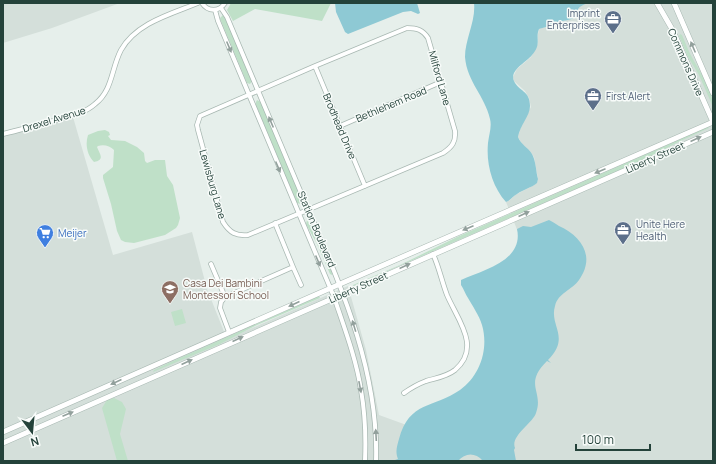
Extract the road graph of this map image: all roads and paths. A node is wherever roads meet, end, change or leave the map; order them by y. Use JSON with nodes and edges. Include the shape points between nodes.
{"nodes":[{"id":1,"x":198,"y":3,"type":"edge"},
{"id":2,"x":202,"y":3,"type":"edge"},
{"id":3,"x":225,"y":3,"type":"edge"},
{"id":4,"x":657,"y":3,"type":"edge"},
{"id":5,"x":674,"y":3,"type":"edge"},
{"id":6,"x":222,"y":8,"type":"junction"},
{"id":7,"x":215,"y":10,"type":"junction"},
{"id":8,"x":315,"y":66,"type":"junction"},
{"id":9,"x":441,"y":82,"type":"junction"},
{"id":10,"x":258,"y":90,"type":"junction"},
{"id":11,"x":713,"y":93,"type":"edge"},
{"id":12,"x":248,"y":94,"type":"junction"},
{"id":13,"x":713,"y":122,"type":"edge"},
{"id":14,"x":340,"y":126,"type":"junction"},
{"id":15,"x":713,"y":132,"type":"edge"},
{"id":16,"x":3,"y":134,"type":"edge"},
{"id":17,"x":365,"y":186,"type":"junction"},
{"id":18,"x":308,"y":209,"type":"junction"},
{"id":19,"x":298,"y":214,"type":"junction"},
{"id":20,"x":275,"y":223,"type":"junction"},
{"id":21,"x":433,"y":254,"type":"junction"},
{"id":22,"x":211,"y":264,"type":"dead end"},
{"id":23,"x":293,"y":267,"type":"junction"},
{"id":24,"x":340,"y":284,"type":"junction"},
{"id":25,"x":300,"y":285,"type":"dead end"},
{"id":26,"x":330,"y":288,"type":"junction"},
{"id":27,"x":344,"y":293,"type":"junction"},
{"id":28,"x":225,"y":297,"type":"junction"},
{"id":29,"x":334,"y":297,"type":"junction"},
{"id":30,"x":229,"y":332,"type":"junction"},
{"id":31,"x":404,"y":393,"type":"dead end"},
{"id":32,"x":3,"y":432,"type":"edge"},
{"id":33,"x":3,"y":443,"type":"edge"},
{"id":34,"x":365,"y":461,"type":"edge"},
{"id":35,"x":376,"y":461,"type":"edge"}],
"edges":[{"from":1,"to":16,"type":"street","name":"Drexel Avenue","via":[[154,22],[134,34],[122,50],[104,96],[91,108]]},
{"from":2,"to":7,"type":"street","via":[[206,8]]},
{"from":3,"to":6,"type":"street"},
{"from":4,"to":13,"type":"street","name":"Commons Drive","via":[[672,29]]},
{"from":11,"to":5,"type":"street","name":"Commons Drive","one_way":true},
{"from":6,"to":7,"type":"street"},
{"from":6,"to":10,"type":"street","name":"Station Boulevard"},
{"from":7,"to":12,"type":"street","name":"Station Boulevard","one_way":true},
{"from":8,"to":9,"type":"street","name":"Milford Lane","via":[[403,29],[413,28],[422,31],[428,38]]},
{"from":8,"to":10,"type":"street","name":"Milford Lane"},
{"from":8,"to":14,"type":"street","name":"Brodhead Drive"},
{"from":9,"to":14,"type":"street","name":"Bethlehem Road"},
{"from":9,"to":17,"type":"street","name":"Milford Lane","via":[[455,131],[456,139],[453,145],[443,153]]},
{"from":10,"to":12,"type":"street","name":"Milford Lane"},
{"from":18,"to":10,"type":"street","name":"Station Boulevard","one_way":true},
{"from":12,"to":19,"type":"street","name":"Station Boulevard","one_way":true},
{"from":12,"to":20,"type":"street","name":"Lewisburg Lane","via":[[200,116],[198,130],[227,229],[241,236]]},
{"from":13,"to":24,"type":"street","name":"Liberty Street","one_way":true},
{"from":14,"to":17,"type":"street","name":"Brodhead Drive"},
{"from":21,"to":15,"type":"street","name":"Liberty Street","one_way":true},
{"from":17,"to":18,"type":"street","name":"Milford Lane"},
{"from":18,"to":19,"type":"street","name":"Milford Lane"},
{"from":18,"to":24,"type":"street","name":"Station Boulevard"},
{"from":19,"to":20,"type":"street","name":"Lewisburg Lane"},
{"from":19,"to":26,"type":"street","name":"Station Boulevard","one_way":true},
{"from":20,"to":23,"type":"street"},
{"from":27,"to":21,"type":"street","name":"Liberty Street","one_way":true},
{"from":21,"to":31,"type":"street","via":[[447,294],[466,332],[466,352],[460,365],[448,375],[419,384]]},
{"from":22,"to":28,"type":"street"},
{"from":23,"to":25,"type":"street"},
{"from":23,"to":28,"type":"street"},
{"from":24,"to":26,"type":"street","name":"Liberty Street"},
{"from":24,"to":27,"type":"street","name":"Station Boulevard"},
{"from":26,"to":29,"type":"street","name":"Station Boulevard"},
{"from":26,"to":30,"type":"street","name":"Liberty Street","one_way":true},
{"from":27,"to":29,"type":"street","name":"Liberty Street"},
{"from":35,"to":27,"type":"street","name":"Station Boulevard","one_way":true,"via":[[372,392]]},
{"from":28,"to":30,"type":"street","via":[[220,308]]},
{"from":33,"to":29,"type":"street","name":"Liberty Street","one_way":true},
{"from":29,"to":34,"type":"street","name":"Station Boulevard","one_way":true,"via":[[361,389]]},
{"from":30,"to":32,"type":"street","name":"Liberty Street","one_way":true}]}
